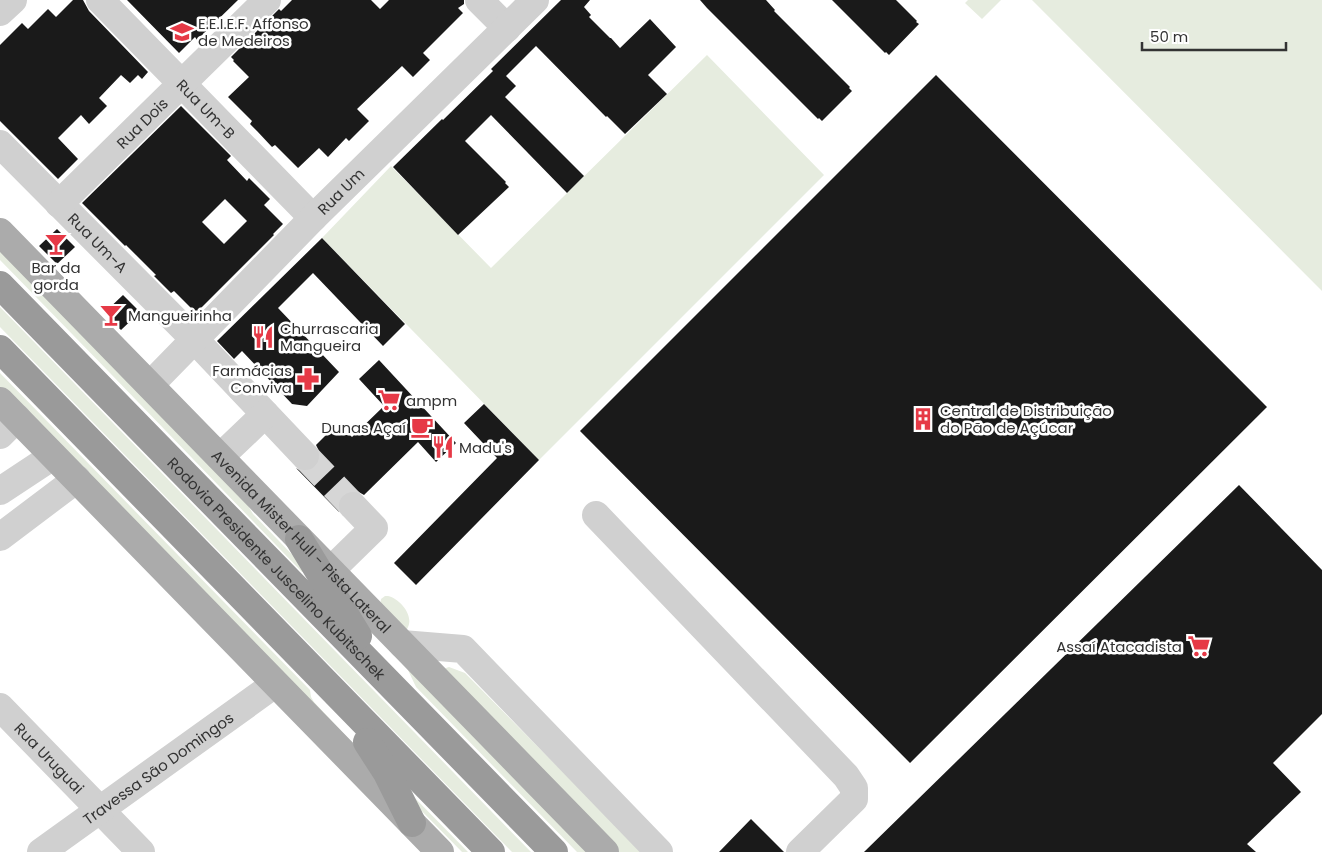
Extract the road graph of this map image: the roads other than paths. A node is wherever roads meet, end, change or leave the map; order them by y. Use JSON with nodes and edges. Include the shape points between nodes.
{"nodes":[{"id":1,"x":13,"y":0,"type":"edge"},
{"id":2,"x":100,"y":0,"type":"edge"},
{"id":3,"x":267,"y":0,"type":"edge"},
{"id":4,"x":479,"y":0,"type":"edge"},
{"id":5,"x":535,"y":0,"type":"edge"},
{"id":6,"x":0,"y":12,"type":"edge"},
{"id":7,"x":507,"y":28,"type":"junction"},
{"id":8,"x":182,"y":83,"type":"junction"},
{"id":9,"x":0,"y":144,"type":"edge"},
{"id":10,"x":60,"y":204,"type":"junction"},
{"id":11,"x":313,"y":218,"type":"junction"},
{"id":12,"x":0,"y":232,"type":"edge"},
{"id":13,"x":0,"y":285,"type":"edge"},
{"id":14,"x":194,"y":340,"type":"junction"},
{"id":15,"x":0,"y":348,"type":"edge"},
{"id":16,"x":150,"y":385,"type":"junction"},
{"id":17,"x":265,"y":414,"type":"junction"},
{"id":18,"x":6,"y":418,"type":"edge"},
{"id":19,"x":53,"y":456,"type":"junction"},
{"id":20,"x":305,"y":456,"type":"tunnel mouth"},
{"id":21,"x":220,"y":457,"type":"junction"},
{"id":22,"x":76,"y":479,"type":"junction"},
{"id":23,"x":0,"y":491,"type":"edge"},
{"id":24,"x":353,"y":506,"type":"tunnel mouth"},
{"id":25,"x":596,"y":515,"type":"dead end"},
{"id":26,"x":0,"y":537,"type":"edge"},
{"id":27,"x":299,"y":539,"type":"junction"},
{"id":28,"x":330,"y":571,"type":"junction"},
{"id":29,"x":402,"y":644,"type":"junction"},
{"id":30,"x":382,"y":676,"type":"junction"},
{"id":31,"x":275,"y":684,"type":"junction"},
{"id":32,"x":337,"y":694,"type":"junction"},
{"id":33,"x":0,"y":706,"type":"edge"},
{"id":34,"x":101,"y":810,"type":"junction"},
{"id":35,"x":412,"y":823,"type":"junction"},
{"id":36,"x":41,"y":852,"type":"edge"},
{"id":37,"x":141,"y":852,"type":"edge"},
{"id":38,"x":440,"y":852,"type":"edge"},
{"id":39,"x":491,"y":852,"type":"edge"},
{"id":40,"x":554,"y":852,"type":"edge"},
{"id":41,"x":605,"y":852,"type":"edge"},
{"id":42,"x":659,"y":852,"type":"edge"},
{"id":43,"x":800,"y":852,"type":"edge"}],
"edges":[{"from":1,"to":6,"type":"street"},
{"from":2,"to":8,"type":"street","name":"Rua Um-B"},
{"from":3,"to":8,"type":"street","name":"Rua Dois"},
{"from":4,"to":7,"type":"street"},
{"from":5,"to":7,"type":"street","name":"Rua Um"},
{"from":7,"to":11,"type":"street","name":"Rua Um"},
{"from":8,"to":10,"type":"street","name":"Rua Dois"},
{"from":8,"to":11,"type":"street","name":"Rua Um-B"},
{"from":9,"to":10,"type":"street","name":"Rua Um-A"},
{"from":10,"to":14,"type":"street","name":"Rua Um-A"},
{"from":11,"to":14,"type":"street","name":"Rua Um"},
{"from":12,"to":16,"type":"main road","name":"Avenida Mister Hull - Pista Lateral"},
{"from":13,"to":30,"type":"highway","name":"Rodovia Presidente Juscelino Kubitschek"},
{"from":14,"to":16,"type":"street","name":"Rua Um"},
{"from":14,"to":17,"type":"street","name":"Rua Um-A"},
{"from":15,"to":32,"type":"highway"},
{"from":16,"to":21,"type":"main road","name":"Avenida Mister Hull - Pista Lateral"},
{"from":17,"to":20,"type":"street","name":"Rua Um-A"},
{"from":17,"to":21,"type":"street"},
{"from":18,"to":19,"type":"main road"},
{"from":19,"to":22,"type":"main road"},
{"from":19,"to":23,"type":"street"},
{"from":21,"to":27,"type":"main road","name":"Avenida Mister Hull - Pista Lateral"},
{"from":22,"to":26,"type":"street"},
{"from":22,"to":31,"type":"main road"},
{"from":24,"to":28,"type":"street","via":[[374,528]]},
{"from":25,"to":43,"type":"street","via":[[854,788],[854,799]]},
{"from":27,"to":28,"type":"main road","name":"Avenida Mister Hull - Pista Lateral"},
{"from":27,"to":30,"type":"highway"},
{"from":28,"to":29,"type":"main road","name":"Avenida Mister Hull - Pista Lateral"},
{"from":29,"to":41,"type":"main road","name":"Avenida Mister Hull - Pista Lateral"},
{"from":29,"to":42,"type":"street","via":[[463,649]]},
{"from":30,"to":40,"type":"highway","name":"Rodovia Presidente Juscelino Kubitschek"},
{"from":31,"to":34,"type":"street","name":"Travessa São Domingos"},
{"from":31,"to":35,"type":"main road"},
{"from":32,"to":35,"type":"highway","via":[[387,773]]},
{"from":32,"to":39,"type":"highway"},
{"from":33,"to":34,"type":"street","name":"Rua Uruguai"},
{"from":34,"to":36,"type":"street","name":"Travessa São Domingos"},
{"from":34,"to":37,"type":"street","name":"Rua Uruguai"},
{"from":35,"to":38,"type":"main road"}]}
